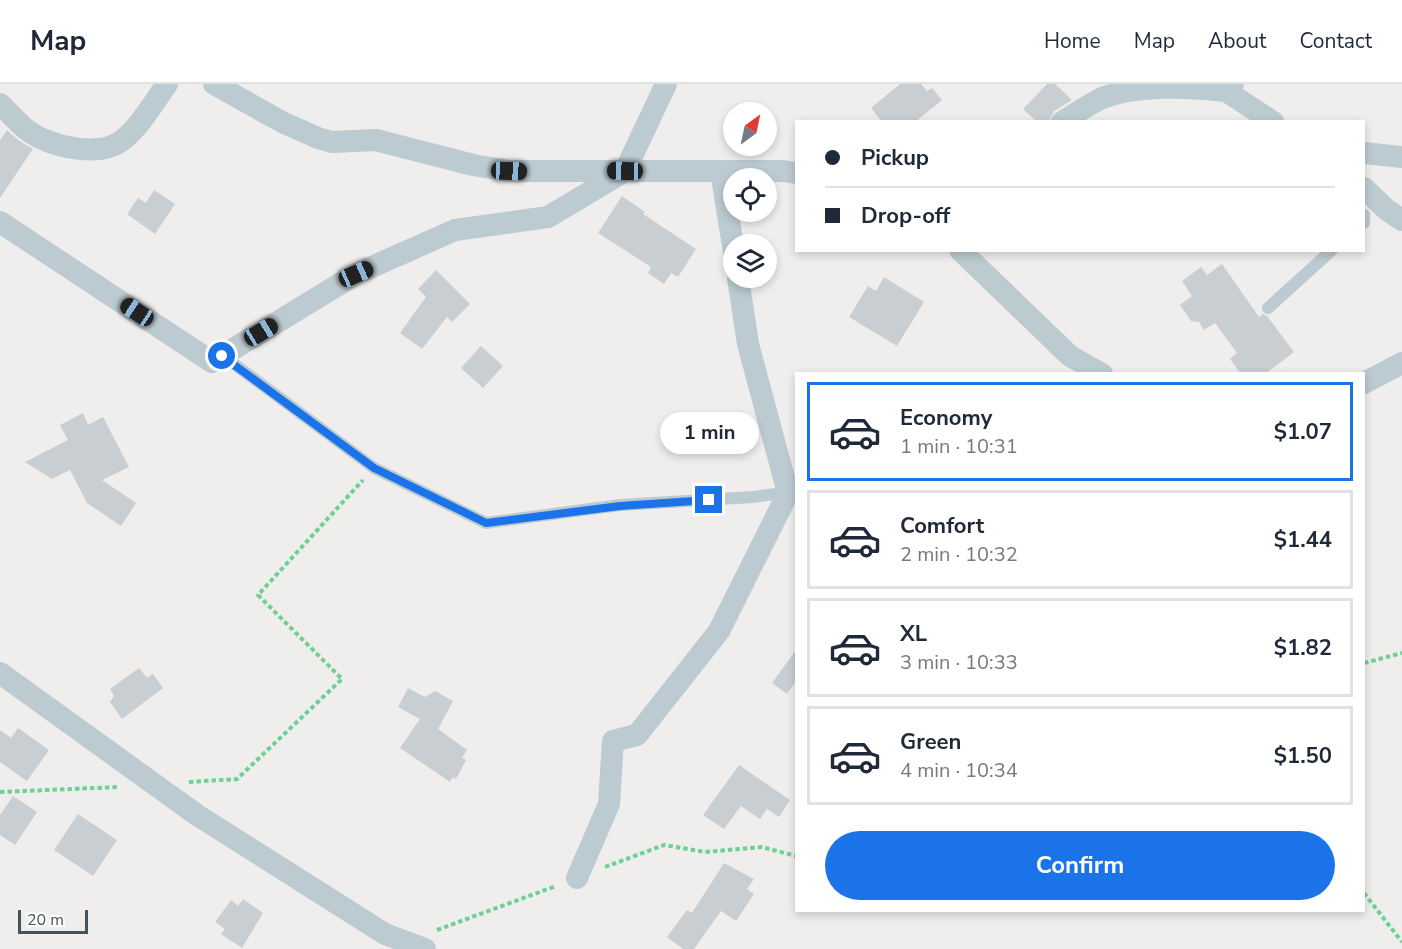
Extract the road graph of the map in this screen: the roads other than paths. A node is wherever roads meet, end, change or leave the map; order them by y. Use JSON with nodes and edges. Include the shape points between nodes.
{"nodes":[{"id":1,"x":167,"y":84,"type":"edge"},
{"id":2,"x":214,"y":84,"type":"edge"},
{"id":3,"x":666,"y":84,"type":"edge"},
{"id":4,"x":1230,"y":88,"type":"edge"},
{"id":5,"x":0,"y":104,"type":"edge"},
{"id":6,"x":1065,"y":120,"type":"edge"},
{"id":7,"x":1270,"y":120,"type":"edge"},
{"id":8,"x":1365,"y":153,"type":"edge"},
{"id":9,"x":1402,"y":158,"type":"edge"},
{"id":10,"x":625,"y":171,"type":"junction"},
{"id":11,"x":721,"y":171,"type":"junction"},
{"id":12,"x":795,"y":173,"type":"edge"},
{"id":13,"x":1365,"y":189,"type":"edge"},
{"id":14,"x":1402,"y":220,"type":"edge"},
{"id":15,"x":0,"y":222,"type":"edge"},
{"id":16,"x":731,"y":234,"type":"edge"},
{"id":17,"x":962,"y":252,"type":"edge"},
{"id":18,"x":1330,"y":252,"type":"edge"},
{"id":19,"x":740,"y":288,"type":"edge"},
{"id":20,"x":1268,"y":308,"type":"dead end"},
{"id":21,"x":222,"y":356,"type":"junction"},
{"id":22,"x":1402,"y":363,"type":"edge"},
{"id":23,"x":1098,"y":372,"type":"edge"},
{"id":24,"x":1365,"y":382,"type":"edge"},
{"id":25,"x":792,"y":492,"type":"edge"},
{"id":26,"x":0,"y":673,"type":"edge"},
{"id":27,"x":577,"y":878,"type":"dead end"},
{"id":28,"x":426,"y":949,"type":"edge"}],
"edges":[{"from":1,"to":5,"type":"street","via":[[133,131],[111,148],[80,150],[52,142],[28,131]]},
{"from":2,"to":10,"type":"street","via":[[284,123],[332,142],[376,140],[509,171]]},
{"from":3,"to":10,"type":"street"},
{"from":4,"to":6,"type":"street","via":[[1136,87],[1104,97]]},
{"from":4,"to":7,"type":"street"},
{"from":8,"to":9,"type":"street"},
{"from":10,"to":11,"type":"street"},
{"from":10,"to":21,"type":"street","via":[[548,217],[454,230],[356,274]]},
{"from":11,"to":12,"type":"street"},
{"from":11,"to":16,"type":"street"},
{"from":13,"to":14,"type":"street"},
{"from":15,"to":21,"type":"street","via":[[212,362]]},
{"from":17,"to":23,"type":"street","via":[[1070,356]]},
{"from":18,"to":20,"type":"lane"},
{"from":19,"to":25,"type":"street","via":[[748,344]]},
{"from":21,"to":25,"type":"lane","via":[[374,468],[486,523],[620,506]]},
{"from":22,"to":24,"type":"street"},
{"from":25,"to":27,"type":"street","via":[[719,631],[637,735],[613,741],[609,804]]},
{"from":26,"to":28,"type":"street","via":[[197,815],[385,934]]}]}
